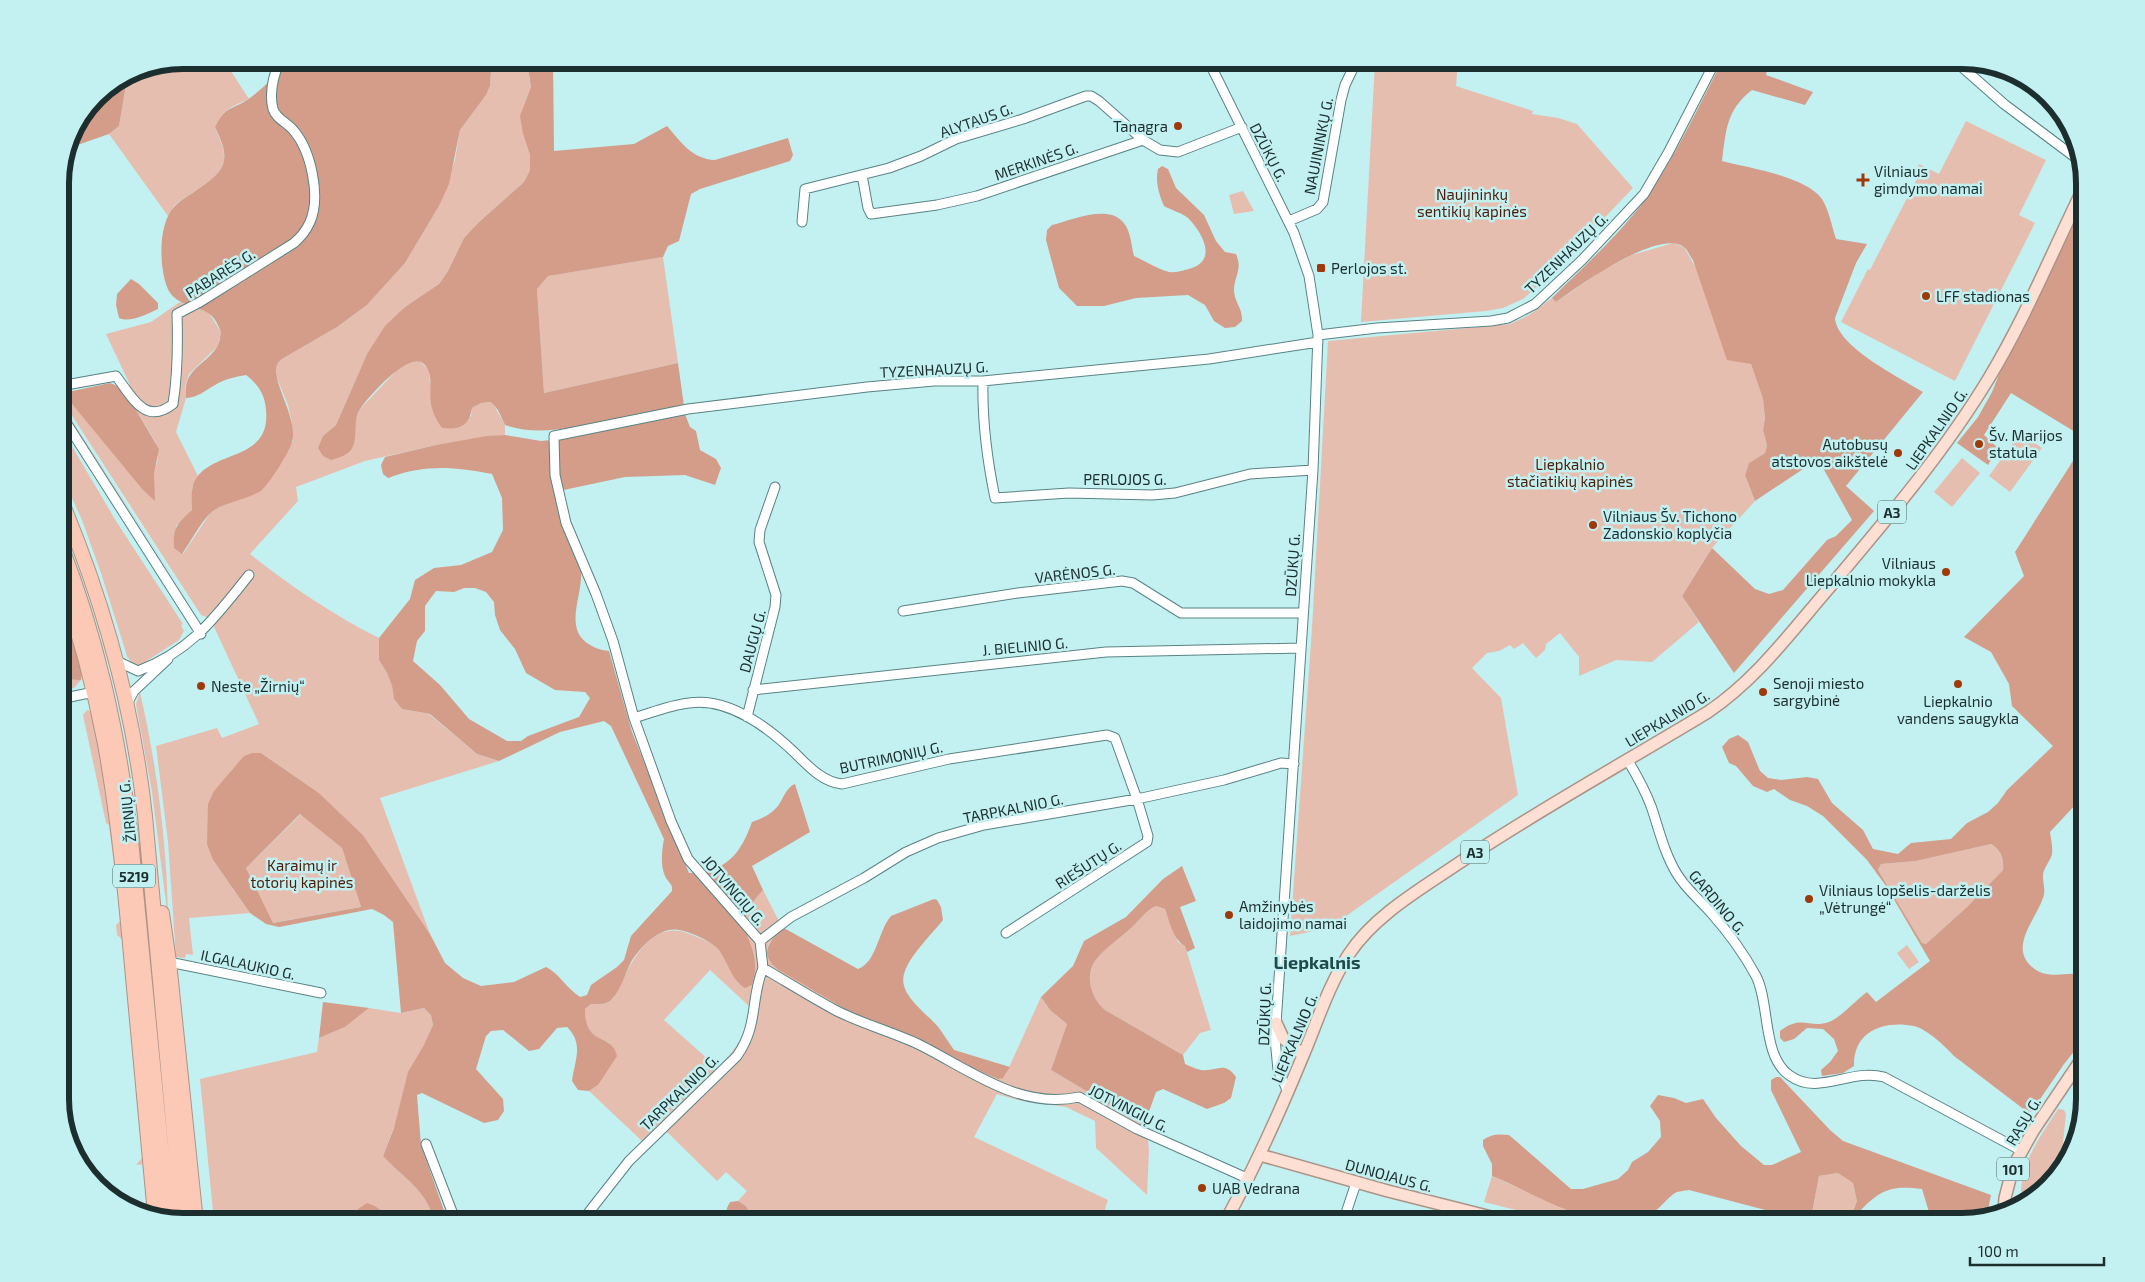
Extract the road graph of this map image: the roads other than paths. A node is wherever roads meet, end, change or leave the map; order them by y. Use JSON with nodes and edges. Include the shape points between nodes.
{"nodes":[{"id":1,"x":277,"y":69,"type":"edge"},
{"id":2,"x":1213,"y":69,"type":"edge"},
{"id":3,"x":1353,"y":69,"type":"edge"},
{"id":4,"x":1711,"y":69,"type":"edge"},
{"id":5,"x":1964,"y":69,"type":"edge"},
{"id":6,"x":1242,"y":127,"type":"junction"},
{"id":7,"x":1143,"y":140,"type":"junction"},
{"id":8,"x":2072,"y":155,"type":"edge"},
{"id":9,"x":862,"y":175,"type":"junction"},
{"id":10,"x":2076,"y":209,"type":"edge"},
{"id":11,"x":1289,"y":221,"type":"junction"},
{"id":12,"x":802,"y":222,"type":"dead end"},
{"id":13,"x":1318,"y":338,"type":"junction"},
{"id":14,"x":983,"y":380,"type":"junction"},
{"id":15,"x":69,"y":384,"type":"edge"},
{"id":16,"x":69,"y":428,"type":"edge"},
{"id":17,"x":554,"y":436,"type":"joint"},
{"id":18,"x":1313,"y":470,"type":"junction"},
{"id":19,"x":775,"y":487,"type":"dead end"},
{"id":20,"x":69,"y":521,"type":"edge"},
{"id":21,"x":69,"y":567,"type":"edge"},
{"id":22,"x":249,"y":576,"type":"dead end"},
{"id":23,"x":69,"y":604,"type":"edge"},
{"id":24,"x":903,"y":611,"type":"dead end"},
{"id":25,"x":1303,"y":613,"type":"junction"},
{"id":26,"x":201,"y":634,"type":"junction"},
{"id":27,"x":1300,"y":648,"type":"junction"},
{"id":28,"x":172,"y":655,"type":"junction"},
{"id":29,"x":117,"y":661,"type":"junction"},
{"id":30,"x":753,"y":690,"type":"junction"},
{"id":31,"x":94,"y":692,"type":"junction"},
{"id":32,"x":69,"y":697,"type":"edge"},
{"id":33,"x":127,"y":704,"type":"junction"},
{"id":34,"x":747,"y":717,"type":"junction"},
{"id":35,"x":634,"y":718,"type":"junction"},
{"id":36,"x":1627,"y":759,"type":"junction"},
{"id":37,"x":1294,"y":764,"type":"junction"},
{"id":38,"x":1137,"y":799,"type":"junction"},
{"id":39,"x":146,"y":829,"type":"junction"},
{"id":40,"x":1006,"y":933,"type":"dead end"},
{"id":41,"x":760,"y":941,"type":"junction"},
{"id":42,"x":169,"y":962,"type":"junction"},
{"id":43,"x":763,"y":968,"type":"junction"},
{"id":44,"x":321,"y":993,"type":"dead end"},
{"id":45,"x":1276,"y":1023,"type":"junction"},
{"id":46,"x":1303,"y":1055,"type":"junction"},
{"id":47,"x":2076,"y":1067,"type":"edge"},
{"id":48,"x":1288,"y":1092,"type":"junction"},
{"id":49,"x":426,"y":1144,"type":"dead end"},
{"id":50,"x":2022,"y":1151,"type":"junction"},
{"id":51,"x":1260,"y":1155,"type":"junction"},
{"id":52,"x":1248,"y":1179,"type":"junction"},
{"id":53,"x":1356,"y":1183,"type":"junction"},
{"id":54,"x":2004,"y":1205,"type":"edge"},
{"id":55,"x":155,"y":1209,"type":"edge"},
{"id":56,"x":167,"y":1212,"type":"edge"},
{"id":57,"x":181,"y":1213,"type":"edge"},
{"id":58,"x":195,"y":1213,"type":"edge"},
{"id":59,"x":453,"y":1213,"type":"edge"},
{"id":60,"x":588,"y":1213,"type":"edge"},
{"id":61,"x":1230,"y":1213,"type":"edge"},
{"id":62,"x":1347,"y":1213,"type":"edge"},
{"id":63,"x":1474,"y":1213,"type":"edge"}],
"edges":[{"from":1,"to":15,"type":"street","name":"PABARĖS G.","via":[[272,85],[272,106],[275,114],[294,131],[303,145],[314,184],[311,221],[303,234],[224,288],[177,314],[176,382],[173,404],[164,411],[151,412],[141,408],[116,376]]},
{"from":2,"to":6,"type":"street","name":"DZŪKŲ G."},
{"from":3,"to":11,"type":"street","name":"NAUJININKŲ G.","via":[[1341,100],[1324,202],[1311,212]]},
{"from":4,"to":13,"type":"street","name":"TYZENHAUZŲ G.","via":[[1644,194],[1535,304],[1508,318],[1491,321],[1377,328]]},
{"from":5,"to":8,"type":"street","via":[[2004,104]]},
{"from":6,"to":7,"type":"street","via":[[1178,152],[1160,150]]},
{"from":6,"to":11,"type":"street","name":"DZŪKŲ G."},
{"from":7,"to":9,"type":"street","name":"ALYTAUS G.","via":[[1099,101],[1086,96],[956,139],[921,156]]},
{"from":7,"to":9,"type":"street","name":"MERKINĖS G.","via":[[977,196],[871,214]]},
{"from":9,"to":12,"type":"street","name":"ALYTAUS G.","via":[[805,189]]},
{"from":10,"to":36,"type":"main road","name":"LIEPKALNIO G.","number":"A3","via":[[1990,377],[1928,468],[1747,682],[1708,712]]},
{"from":11,"to":13,"type":"street","name":"DZŪKŲ G.","via":[[1309,276]]},
{"from":13,"to":14,"type":"street","name":"TYZENHAUZŲ G.","via":[[1209,359]]},
{"from":13,"to":18,"type":"street","name":"DZŪKŲ G."},
{"from":14,"to":17,"type":"street","name":"TYZENHAUZŲ G.","via":[[867,387],[688,410]]},
{"from":14,"to":18,"type":"street","name":"PERLOJOS G.","via":[[984,430],[995,498],[1069,493],[1152,495],[1250,474]]},
{"from":16,"to":26,"type":"street"},
{"from":17,"to":35,"type":"street","name":"JOTVINGIŲ G.","via":[[555,475],[561,508],[613,641]]},
{"from":18,"to":25,"type":"street","name":"DZŪKŲ G."},
{"from":19,"to":30,"type":"street","name":"DAUGŲ G.","via":[[759,542],[776,595],[775,607]]},
{"from":20,"to":29,"type":"highway","name":"ŽIRNIŲ G.","number":"5219","via":[[97,593]]},
{"from":21,"to":56,"type":"highway","name":"ŽIRNIŲ G.","number":"5219","via":[[101,664],[122,769]]},
{"from":22,"to":26,"type":"street"},
{"from":23,"to":31,"type":"highway","number":"5219"},
{"from":24,"to":25,"type":"street","name":"VARĖNOS G.","via":[[1122,581],[1133,583],[1181,613]]},
{"from":25,"to":27,"type":"street","name":"DZŪKŲ G."},
{"from":26,"to":28,"type":"street"},
{"from":27,"to":30,"type":"street","name":"J. BIELINIO G.","via":[[1106,652]]},
{"from":27,"to":37,"type":"street","name":"DZŪKŲ G."},
{"from":28,"to":29,"type":"street","via":[[138,671]]},
{"from":28,"to":33,"type":"street","via":[[134,691]]},
{"from":29,"to":33,"type":"highway","name":"ŽIRNIŲ G.","number":"5219"},
{"from":30,"to":34,"type":"street","name":"DAUGŲ G."},
{"from":31,"to":32,"type":"street"},
{"from":31,"to":55,"type":"highway","number":"5219","via":[[116,814]]},
{"from":33,"to":39,"type":"highway","name":"ŽIRNIŲ G.","number":"5219"},
{"from":34,"to":35,"type":"street","name":"BUTRIMONIŲ G.","via":[[706,702],[689,702]]},
{"from":34,"to":38,"type":"street","name":"BUTRIMONIŲ G.","via":[[827,780],[842,784],[949,759],[1107,735],[1115,738]]},
{"from":35,"to":41,"type":"street","name":"JOTVINGIŲ G.","via":[[688,859]]},
{"from":36,"to":46,"type":"main road","name":"LIEPKALNIO G.","number":"A3","via":[[1489,843],[1397,906],[1373,927],[1348,956]]},
{"from":36,"to":50,"type":"street","name":"GARDINO G.","via":[[1650,804],[1675,872],[1683,885],[1726,930],[1756,976],[1762,991],[1772,1048],[1787,1074],[1812,1084],[1855,1075],[1884,1077]]},
{"from":37,"to":38,"type":"street","name":"TARPKALNIO G.","via":[[1281,763],[1224,780]]},
{"from":37,"to":45,"type":"street","name":"DZŪKŲ G."},
{"from":38,"to":40,"type":"street","name":"RIEŠUTŲ G.","via":[[1148,836],[1144,844]]},
{"from":38,"to":41,"type":"street","name":"TARPKALNIO G.","via":[[984,826],[938,838],[906,852],[791,918]]},
{"from":39,"to":42,"type":"highway","number":"5219","via":[[158,883]]},
{"from":39,"to":57,"type":"highway","name":"ŽIRNIŲ G.","number":"5219"},
{"from":41,"to":43,"type":"street","name":"JOTVINGIŲ G."},
{"from":42,"to":44,"type":"street","name":"ILGALAUKIO G."},
{"from":42,"to":58,"type":"highway","number":"5219"},
{"from":43,"to":52,"type":"street","name":"JOTVINGIŲ G.","via":[[836,1011],[920,1045],[996,1086],[1036,1099],[1079,1097],[1137,1129]]},
{"from":43,"to":60,"type":"street","name":"TARPKALNIO G.","via":[[756,985],[756,1005],[747,1042],[737,1056],[629,1161]]},
{"from":45,"to":46,"type":"main road","via":[[1283,1038]]},
{"from":45,"to":48,"type":"street","name":"DZŪKŲ G.","via":[[1276,1062]]},
{"from":46,"to":48,"type":"main road","name":"LIEPKALNIO G.","number":"A3"},
{"from":47,"to":50,"type":"main road","name":"RASŲ G.","number":"101"},
{"from":48,"to":51,"type":"main road","name":"LIEPKALNIO G.","number":"A3"},
{"from":49,"to":59,"type":"street"},
{"from":50,"to":54,"type":"main road","name":"RASŲ G.","number":"101","via":[[2013,1167]]},
{"from":51,"to":52,"type":"main road","name":"LIEPKALNIO G.","number":"A3"},
{"from":51,"to":53,"type":"main road","name":"DUNOJAUS G."},
{"from":52,"to":61,"type":"main road","name":"LIEPKALNIO G.","number":"A3"},
{"from":53,"to":62,"type":"street"},
{"from":53,"to":63,"type":"main road","name":"DUNOJAUS G."}]}
